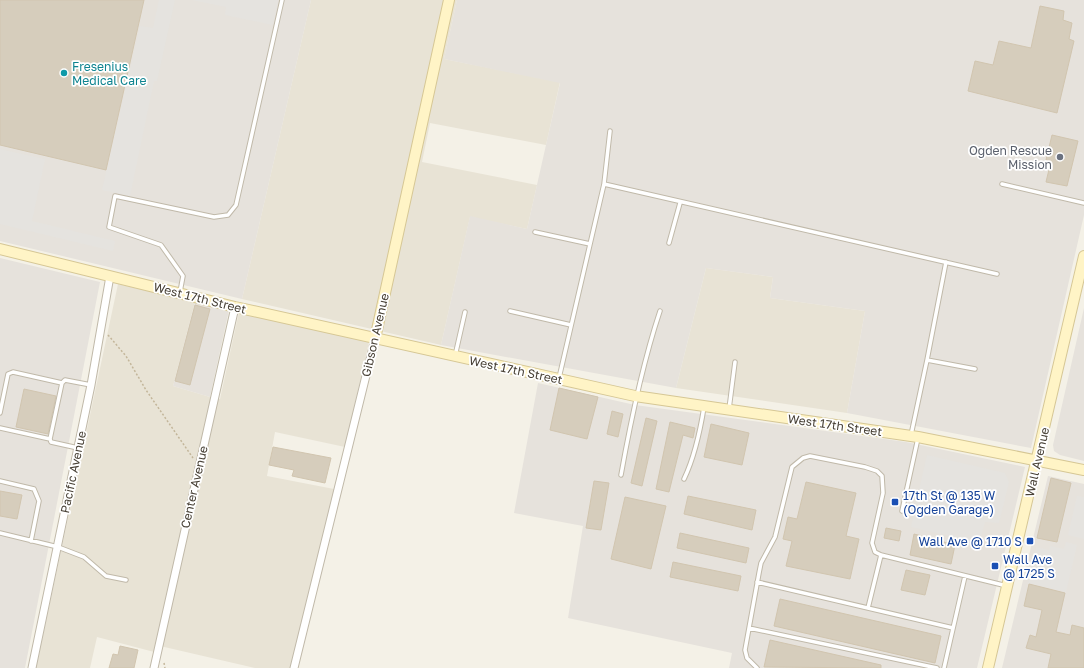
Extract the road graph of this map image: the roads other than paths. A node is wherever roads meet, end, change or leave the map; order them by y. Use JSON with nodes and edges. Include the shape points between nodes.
{"nodes":[{"id":1,"x":282,"y":0,"type":"edge"},
{"id":2,"x":446,"y":0,"type":"edge"},
{"id":3,"x":610,"y":131,"type":"dead end"},
{"id":4,"x":604,"y":184,"type":"junction"},
{"id":5,"x":1002,"y":184,"type":"dead end"},
{"id":6,"x":680,"y":203,"type":"junction"},
{"id":7,"x":1084,"y":203,"type":"edge"},
{"id":8,"x":535,"y":232,"type":"dead end"},
{"id":9,"x":669,"y":243,"type":"dead end"},
{"id":10,"x":590,"y":244,"type":"junction"},
{"id":11,"x":0,"y":250,"type":"edge"},
{"id":12,"x":1084,"y":256,"type":"edge"},
{"id":13,"x":946,"y":262,"type":"junction"},
{"id":14,"x":998,"y":274,"type":"dead end"},
{"id":15,"x":110,"y":276,"type":"junction"},
{"id":16,"x":179,"y":293,"type":"junction"},
{"id":17,"x":235,"y":307,"type":"junction"},
{"id":18,"x":510,"y":311,"type":"dead end"},
{"id":19,"x":660,"y":311,"type":"dead end"},
{"id":20,"x":466,"y":312,"type":"dead end"},
{"id":21,"x":571,"y":325,"type":"junction"},
{"id":22,"x":375,"y":339,"type":"junction"},
{"id":23,"x":455,"y":356,"type":"junction"},
{"id":24,"x":927,"y":360,"type":"junction"},
{"id":25,"x":735,"y":362,"type":"dead end"},
{"id":26,"x":975,"y":369,"type":"dead end"},
{"id":27,"x":558,"y":379,"type":"junction"},
{"id":28,"x":62,"y":383,"type":"junction"},
{"id":29,"x":91,"y":385,"type":"junction"},
{"id":30,"x":635,"y":396,"type":"junction"},
{"id":31,"x":704,"y":406,"type":"junction"},
{"id":32,"x":729,"y":409,"type":"junction"},
{"id":33,"x":0,"y":413,"type":"edge"},
{"id":34,"x":0,"y":428,"type":"edge"},
{"id":35,"x":914,"y":436,"type":"junction"},
{"id":36,"x":50,"y":440,"type":"junction"},
{"id":37,"x":78,"y":448,"type":"junction"},
{"id":38,"x":1037,"y":462,"type":"junction"},
{"id":39,"x":1084,"y":470,"type":"edge"},
{"id":40,"x":620,"y":475,"type":"dead end"},
{"id":41,"x":684,"y":479,"type":"dead end"},
{"id":42,"x":0,"y":480,"type":"edge"},
{"id":43,"x":902,"y":511,"type":"dead end"},
{"id":44,"x":0,"y":533,"type":"edge"},
{"id":45,"x":31,"y":541,"type":"junction"},
{"id":46,"x":58,"y":547,"type":"junction"},
{"id":47,"x":881,"y":555,"type":"junction"},
{"id":48,"x":964,"y":576,"type":"junction"},
{"id":49,"x":126,"y":580,"type":"dead end"},
{"id":50,"x":757,"y":582,"type":"junction"},
{"id":51,"x":1008,"y":586,"type":"junction"},
{"id":52,"x":868,"y":608,"type":"junction"},
{"id":53,"x":749,"y":628,"type":"junction"},
{"id":54,"x":953,"y":628,"type":"junction"},
{"id":55,"x":32,"y":668,"type":"edge"},
{"id":56,"x":154,"y":668,"type":"edge"},
{"id":57,"x":294,"y":668,"type":"edge"},
{"id":58,"x":757,"y":668,"type":"edge"},
{"id":59,"x":937,"y":668,"type":"edge"},
{"id":60,"x":944,"y":668,"type":"edge"},
{"id":61,"x":988,"y":668,"type":"edge"}],
"edges":[{"from":1,"to":16,"type":"lane","via":[[236,205],[228,215],[214,217],[116,196],[109,227],[161,245],[183,276]]},
{"from":2,"to":22,"type":"street","name":"Gibson Avenue"},
{"from":3,"to":4,"type":"lane"},
{"from":4,"to":6,"type":"lane"},
{"from":4,"to":10,"type":"lane"},
{"from":5,"to":7,"type":"lane"},
{"from":6,"to":9,"type":"lane"},
{"from":6,"to":13,"type":"lane"},
{"from":8,"to":10,"type":"lane"},
{"from":10,"to":21,"type":"lane"},
{"from":11,"to":15,"type":"street","name":"West 17th Street"},
{"from":12,"to":38,"type":"street","name":"Wall Avenue"},
{"from":13,"to":14,"type":"lane"},
{"from":13,"to":24,"type":"lane"},
{"from":15,"to":16,"type":"street","name":"West 17th Street"},
{"from":15,"to":29,"type":"street","name":"Pacific Avenue"},
{"from":16,"to":17,"type":"street","name":"West 17th Street"},
{"from":17,"to":22,"type":"street","name":"West 17th Street"},
{"from":17,"to":56,"type":"street","name":"Center Avenue"},
{"from":18,"to":21,"type":"lane"},
{"from":19,"to":30,"type":"lane","via":[[646,351]]},
{"from":20,"to":23,"type":"lane"},
{"from":21,"to":27,"type":"lane"},
{"from":22,"to":23,"type":"street","name":"West 17th Street"},
{"from":22,"to":57,"type":"street","name":"Gibson Avenue"},
{"from":23,"to":27,"type":"street","name":"West 17th Street"},
{"from":24,"to":26,"type":"lane"},
{"from":24,"to":35,"type":"lane"},
{"from":25,"to":32,"type":"lane"},
{"from":27,"to":30,"type":"street","name":"West 17th Street"},
{"from":28,"to":29,"type":"lane","via":[[65,380]]},
{"from":28,"to":33,"type":"lane","via":[[13,372],[8,374]]},
{"from":28,"to":36,"type":"lane"},
{"from":29,"to":37,"type":"street","name":"Pacific Avenue"},
{"from":30,"to":31,"type":"street","name":"West 17th Street"},
{"from":30,"to":40,"type":"lane"},
{"from":31,"to":32,"type":"street","name":"West 17th Street"},
{"from":31,"to":41,"type":"lane","via":[[697,444]]},
{"from":32,"to":35,"type":"street","name":"West 17th Street"},
{"from":34,"to":36,"type":"lane"},
{"from":35,"to":38,"type":"street","name":"West 17th Street"},
{"from":35,"to":43,"type":"lane"},
{"from":36,"to":37,"type":"lane"},
{"from":37,"to":46,"type":"street","name":"Pacific Avenue"},
{"from":38,"to":39,"type":"street","name":"West 17th Street"},
{"from":38,"to":51,"type":"street","name":"Wall Avenue"},
{"from":42,"to":45,"type":"lane","via":[[34,489],[38,495]]},
{"from":44,"to":45,"type":"lane"},
{"from":45,"to":46,"type":"lane"},
{"from":46,"to":49,"type":"lane","via":[[84,557],[106,576]]},
{"from":46,"to":55,"type":"street","name":"Pacific Avenue"},
{"from":47,"to":48,"type":"lane"},
{"from":47,"to":50,"type":"lane","via":[[875,552],[872,543],[883,493],[882,476],[877,471],[865,467],[821,457],[803,458],[792,467],[776,537],[761,563]]},
{"from":47,"to":52,"type":"lane"},
{"from":48,"to":51,"type":"lane"},
{"from":48,"to":54,"type":"lane"},
{"from":50,"to":52,"type":"lane"},
{"from":50,"to":53,"type":"lane"},
{"from":51,"to":61,"type":"street","name":"Wall Avenue"},
{"from":52,"to":54,"type":"lane"},
{"from":53,"to":58,"type":"lane","via":[[747,658]]},
{"from":53,"to":59,"type":"lane"},
{"from":54,"to":60,"type":"lane"}]}
